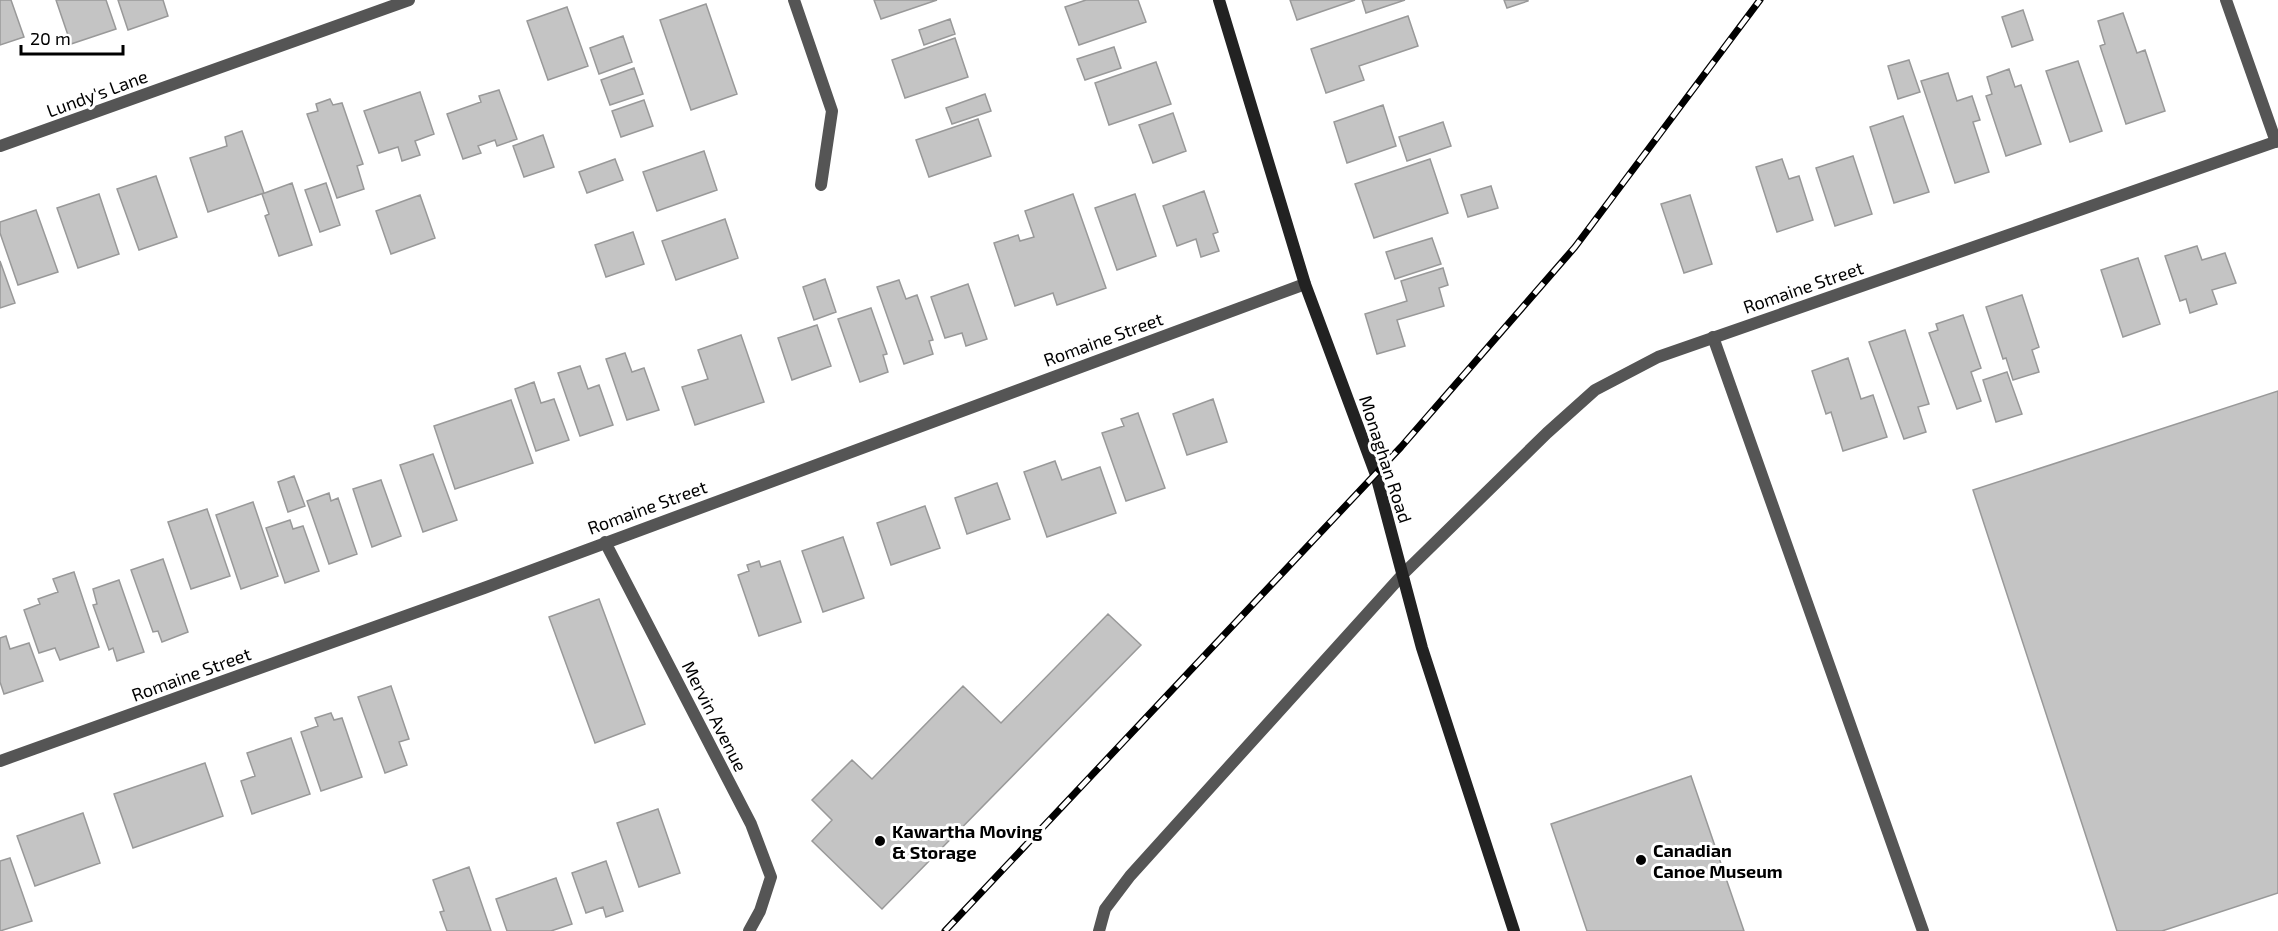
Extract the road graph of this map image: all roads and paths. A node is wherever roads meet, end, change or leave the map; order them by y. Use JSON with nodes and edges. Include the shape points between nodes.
{"nodes":[{"id":1,"x":409,"y":0,"type":"edge"},
{"id":2,"x":794,"y":0,"type":"edge"},
{"id":3,"x":1219,"y":0,"type":"edge"},
{"id":4,"x":2226,"y":0,"type":"edge"},
{"id":5,"x":2277,"y":141,"type":"edge"},
{"id":6,"x":0,"y":146,"type":"edge"},
{"id":7,"x":821,"y":185,"type":"dead end"},
{"id":8,"x":1305,"y":284,"type":"junction"},
{"id":9,"x":1713,"y":337,"type":"junction"},
{"id":10,"x":605,"y":542,"type":"junction"},
{"id":11,"x":1404,"y":573,"type":"junction"},
{"id":12,"x":0,"y":761,"type":"edge"},
{"id":13,"x":749,"y":931,"type":"edge"},
{"id":14,"x":1099,"y":931,"type":"edge"},
{"id":15,"x":1514,"y":931,"type":"edge"},
{"id":16,"x":1923,"y":931,"type":"edge"}],
"edges":[{"from":1,"to":6,"type":"street","name":"Lundy's Lane"},
{"from":2,"to":7,"type":"street","via":[[832,111]]},
{"from":3,"to":8,"type":"main road","name":"Monaghan Road"},
{"from":4,"to":5,"type":"street"},
{"from":5,"to":9,"type":"street","name":"Romaine Street"},
{"from":8,"to":10,"type":"street","name":"Romaine Street"},
{"from":8,"to":11,"type":"main road","name":"Monaghan Road","via":[[1376,475]]},
{"from":9,"to":11,"type":"street","name":"Romaine Street","via":[[1658,357],[1595,390]]},
{"from":9,"to":16,"type":"street"},
{"from":10,"to":12,"type":"street","name":"Romaine Street"},
{"from":10,"to":13,"type":"street","name":"Mervin Avenue","via":[[751,824],[771,877]]},
{"from":11,"to":14,"type":"street","name":"Romaine Street","via":[[1130,876],[1105,909]]},
{"from":11,"to":15,"type":"main road","name":"Monaghan Road","via":[[1422,648]]}]}
